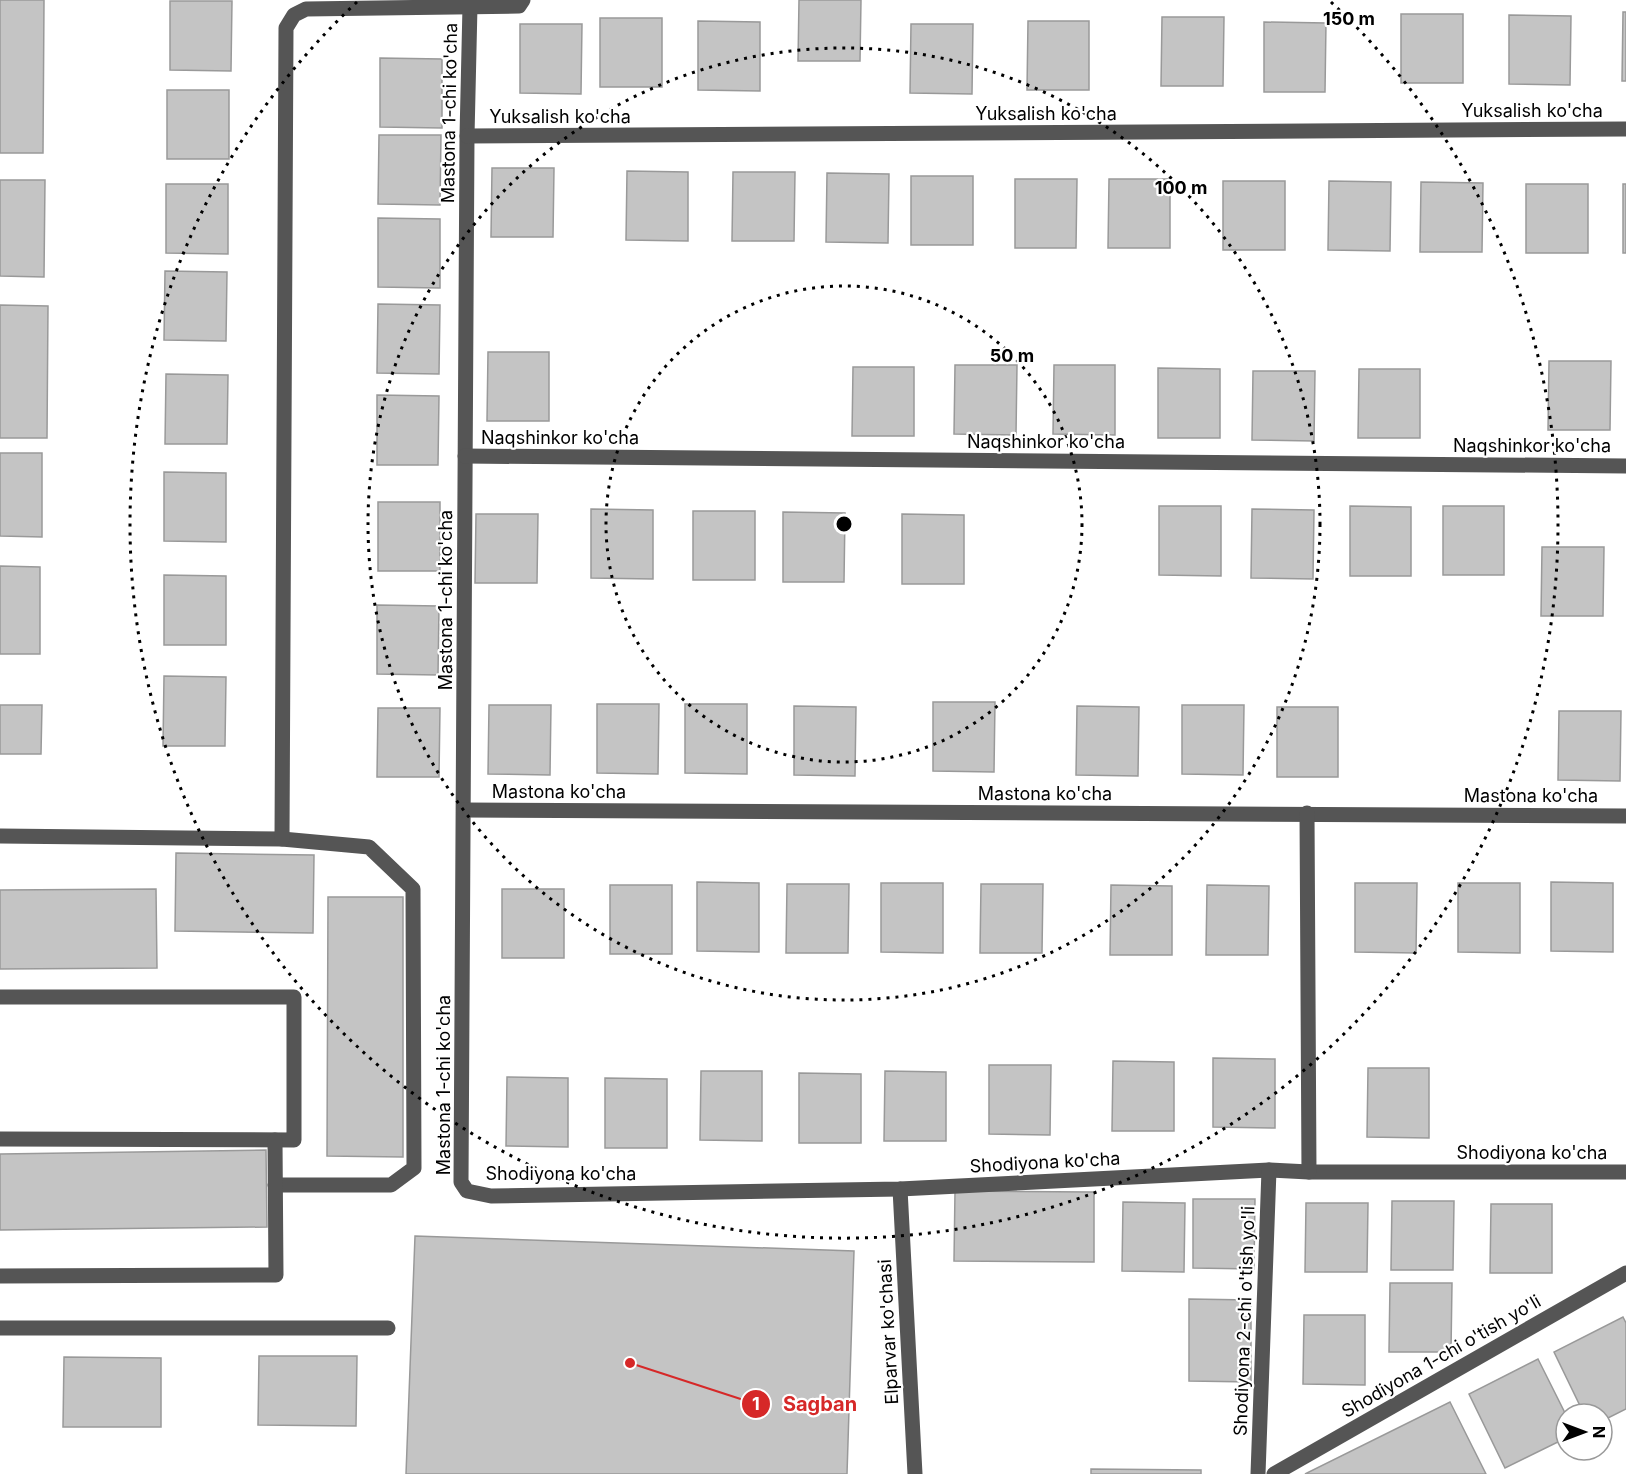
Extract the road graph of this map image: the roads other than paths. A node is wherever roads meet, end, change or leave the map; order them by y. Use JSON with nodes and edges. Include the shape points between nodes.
{"nodes":[{"id":1,"x":523,"y":0,"type":"edge"},
{"id":2,"x":470,"y":6,"type":"junction"},
{"id":3,"x":1626,"y":129,"type":"edge"},
{"id":4,"x":467,"y":136,"type":"junction"},
{"id":5,"x":465,"y":456,"type":"junction"},
{"id":6,"x":1626,"y":466,"type":"edge"},
{"id":7,"x":464,"y":810,"type":"junction"},
{"id":8,"x":1307,"y":813,"type":"junction"},
{"id":9,"x":1626,"y":816,"type":"edge"},
{"id":10,"x":0,"y":836,"type":"edge"},
{"id":11,"x":282,"y":839,"type":"junction"},
{"id":12,"x":0,"y":997,"type":"edge"},
{"id":13,"x":0,"y":1139,"type":"edge"},
{"id":14,"x":275,"y":1140,"type":"junction"},
{"id":15,"x":1269,"y":1170,"type":"junction"},
{"id":16,"x":1309,"y":1172,"type":"junction"},
{"id":17,"x":1626,"y":1172,"type":"edge"},
{"id":18,"x":275,"y":1185,"type":"junction"},
{"id":19,"x":900,"y":1189,"type":"junction"},
{"id":20,"x":467,"y":1191,"type":"joint"},
{"id":21,"x":1626,"y":1273,"type":"edge"},
{"id":22,"x":0,"y":1276,"type":"edge"},
{"id":23,"x":0,"y":1328,"type":"edge"},
{"id":24,"x":388,"y":1328,"type":"dead end"},
{"id":25,"x":915,"y":1474,"type":"edge"},
{"id":26,"x":1258,"y":1474,"type":"edge"},
{"id":27,"x":1275,"y":1474,"type":"edge"}],
"edges":[{"from":1,"to":2,"type":"street","via":[[519,6]]},
{"from":2,"to":4,"type":"street","name":"Mastona 1-chi ko'cha"},
{"from":2,"to":11,"type":"street","via":[[306,9],[294,15],[286,28]]},
{"from":3,"to":4,"type":"street","name":"Yuksalish ko'cha"},
{"from":4,"to":5,"type":"street","name":"Mastona 1-chi ko'cha"},
{"from":5,"to":6,"type":"street","name":"Naqshinkor ko'cha"},
{"from":5,"to":7,"type":"street","name":"Mastona 1-chi ko'cha"},
{"from":7,"to":8,"type":"street","name":"Mastona ko'cha"},
{"from":7,"to":20,"type":"street","name":"Mastona 1-chi ko'cha","via":[[461,1182]]},
{"from":8,"to":9,"type":"street","name":"Mastona ko'cha"},
{"from":8,"to":16,"type":"street"},
{"from":10,"to":11,"type":"street"},
{"from":11,"to":18,"type":"street","via":[[369,847],[413,889],[414,1168],[392,1185]]},
{"from":12,"to":14,"type":"street","via":[[294,997],[294,1140]]},
{"from":13,"to":14,"type":"street"},
{"from":14,"to":18,"type":"street"},
{"from":15,"to":16,"type":"street","name":"Shodiyona ko'cha"},
{"from":15,"to":19,"type":"street","name":"Shodiyona ko'cha"},
{"from":15,"to":26,"type":"street","name":"Shodiyona 2-chi o'tish yo'li"},
{"from":16,"to":17,"type":"street","name":"Shodiyona ko'cha"},
{"from":18,"to":22,"type":"street","via":[[276,1275]]},
{"from":19,"to":20,"type":"street","name":"Shodiyona ko'cha","via":[[491,1196]]},
{"from":19,"to":25,"type":"street","name":"Elparvar ko'chasi"},
{"from":21,"to":27,"type":"street","name":"Shodiyona 1-chi o'tish yo'li"},
{"from":23,"to":24,"type":"street"}]}
